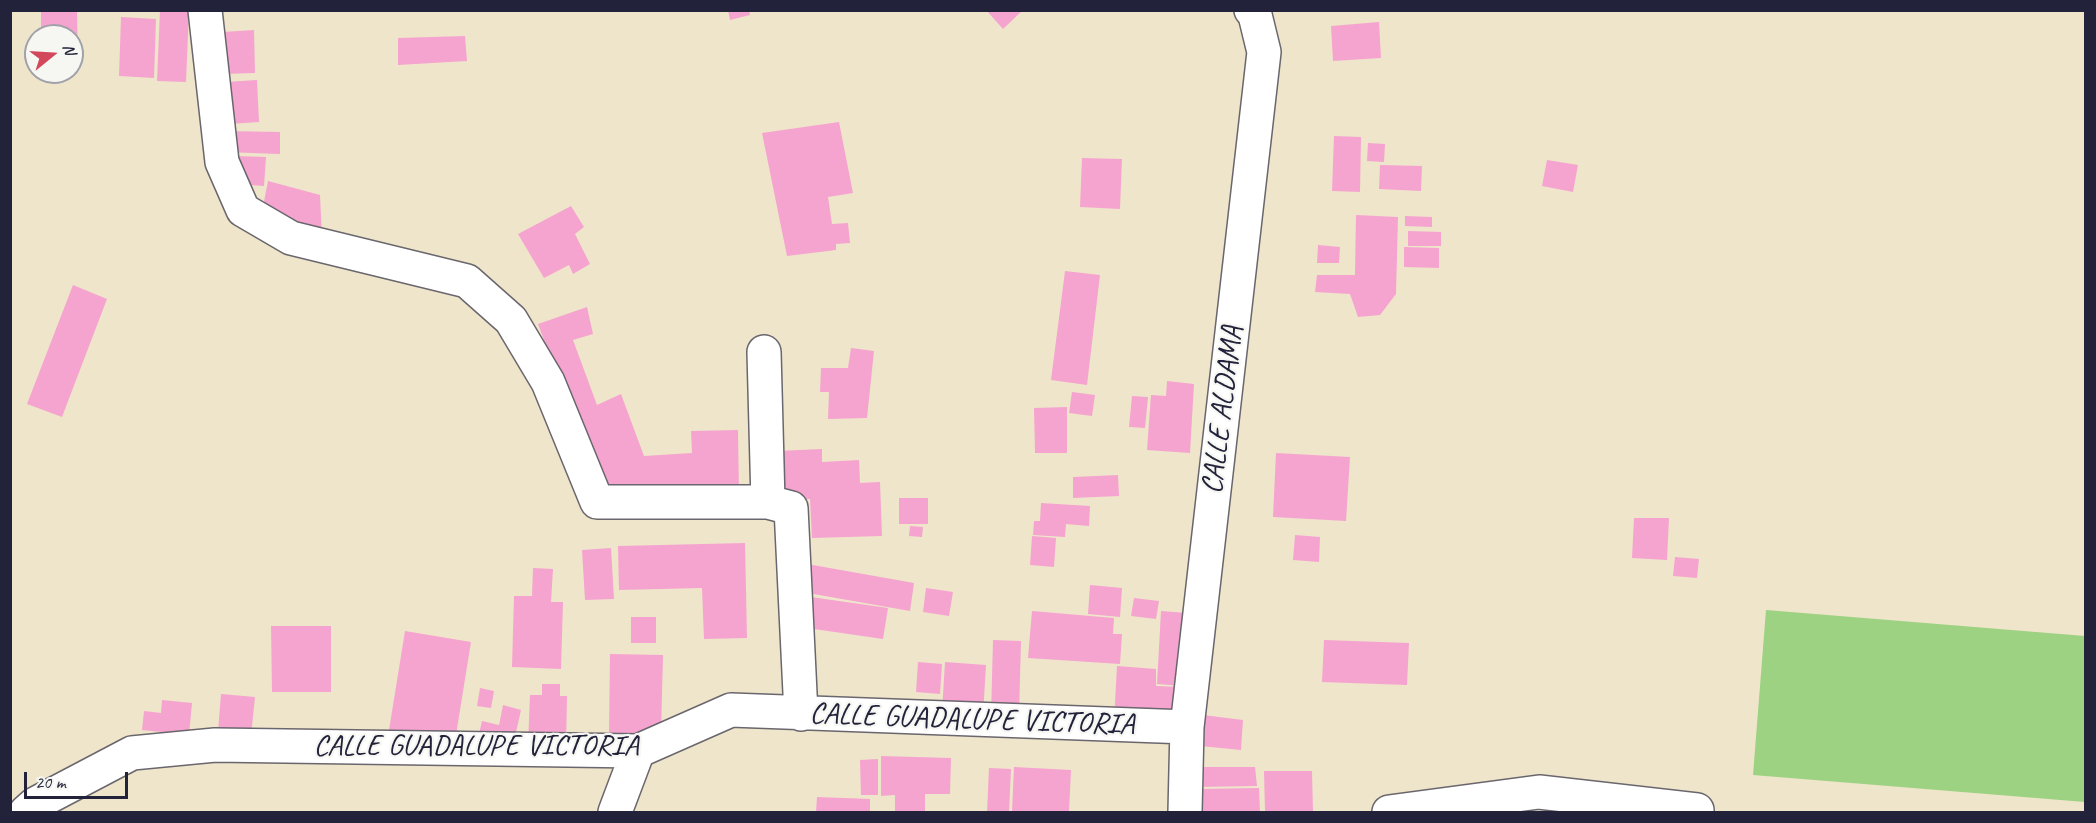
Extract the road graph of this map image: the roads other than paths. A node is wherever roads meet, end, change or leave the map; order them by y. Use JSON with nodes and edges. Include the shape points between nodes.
{"nodes":[{"id":1,"x":205,"y":10,"type":"edge"},
{"id":2,"x":1251,"y":10,"type":"edge"},
{"id":3,"x":764,"y":352,"type":"dead end"},
{"id":4,"x":768,"y":502,"type":"junction"},
{"id":5,"x":801,"y":714,"type":"junction"},
{"id":6,"x":1187,"y":727,"type":"junction"},
{"id":7,"x":638,"y":751,"type":"junction"},
{"id":8,"x":1697,"y":810,"type":"dead end"},
{"id":9,"x":26,"y":813,"type":"edge"},
{"id":10,"x":615,"y":813,"type":"edge"},
{"id":11,"x":1185,"y":813,"type":"edge"},
{"id":12,"x":1389,"y":813,"type":"edge"}],
"edges":[{"from":1,"to":4,"type":"street","via":[[222,162],[243,210],[291,238],[468,281],[511,320],[548,382],[597,502]]},
{"from":2,"to":6,"type":"street","name":"CALLE ALDAMA","via":[[1264,52]]},
{"from":3,"to":4,"type":"street"},
{"from":4,"to":5,"type":"street","via":[[791,508]]},
{"from":5,"to":6,"type":"street","name":"CALLE GUADALUPE VICTORIA"},
{"from":5,"to":7,"type":"street","name":"CALLE GUADALUPE VICTORIA","via":[[731,710]]},
{"from":6,"to":11,"type":"street","name":"CALLE ALDAMA"},
{"from":7,"to":9,"type":"street","name":"CALLE GUADALUPE VICTORIA","via":[[215,746],[132,753],[35,804]]},
{"from":7,"to":10,"type":"street"},
{"from":8,"to":12,"type":"street","via":[[1539,792]]}]}
